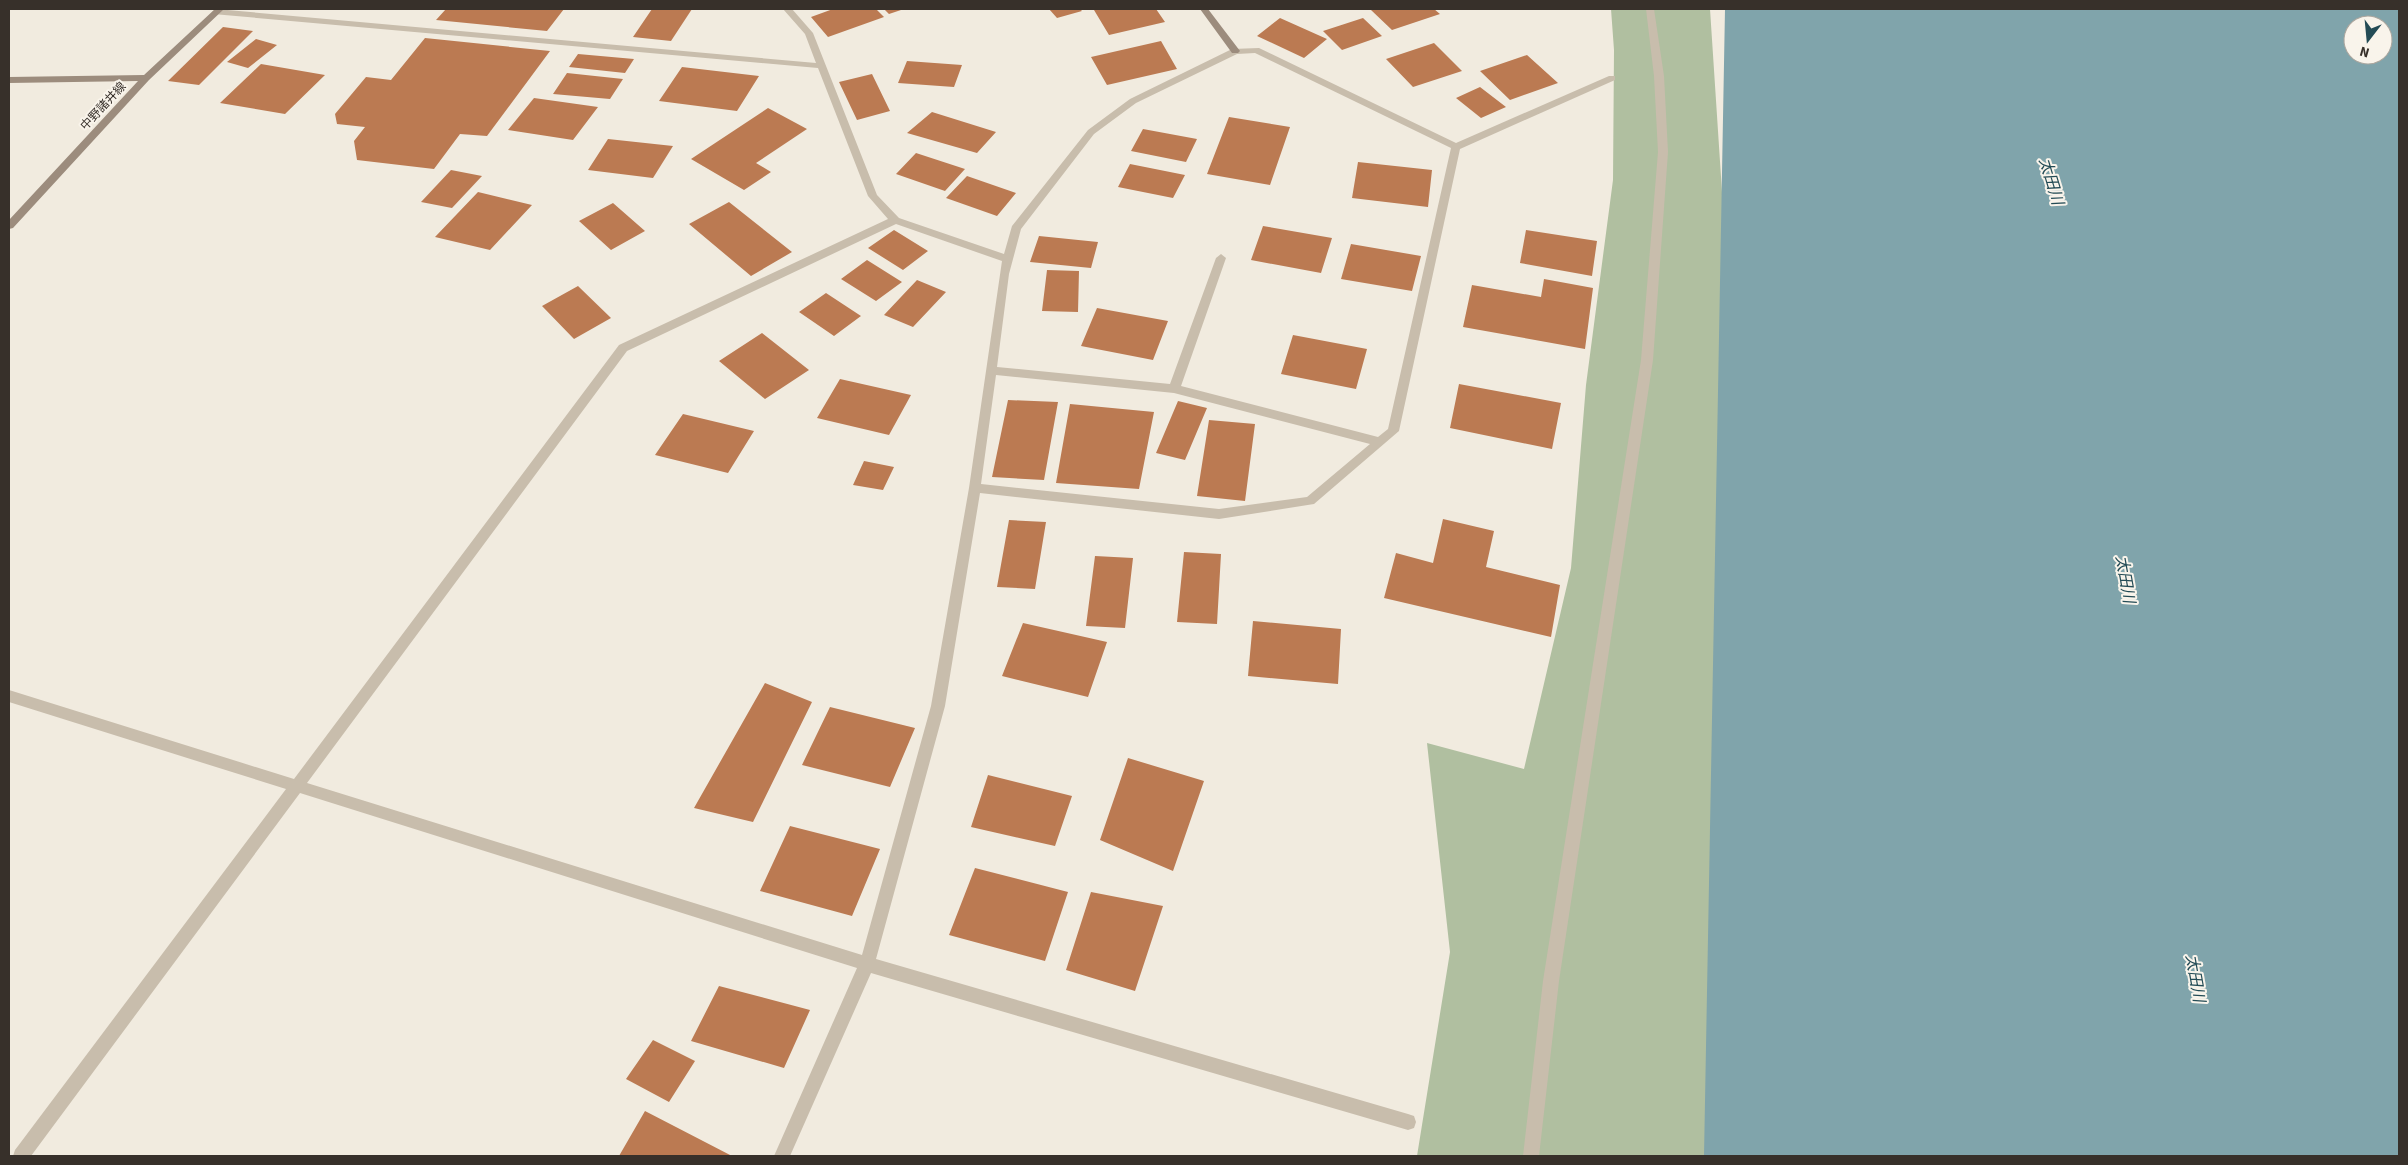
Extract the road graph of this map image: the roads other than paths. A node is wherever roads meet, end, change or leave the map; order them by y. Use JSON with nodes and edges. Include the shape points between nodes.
{"nodes":[{"id":1,"x":787,"y":9,"type":"edge"},
{"id":2,"x":1204,"y":9,"type":"edge"},
{"id":3,"x":1650,"y":9,"type":"edge"},
{"id":4,"x":218,"y":10,"type":"edge"},
{"id":5,"x":1235,"y":51,"type":"junction"},
{"id":6,"x":822,"y":66,"type":"junction"},
{"id":7,"x":146,"y":78,"type":"junction"},
{"id":8,"x":1612,"y":78,"type":"dead end"},
{"id":9,"x":9,"y":80,"type":"edge"},
{"id":10,"x":1456,"y":147,"type":"junction"},
{"id":11,"x":895,"y":220,"type":"junction"},
{"id":12,"x":9,"y":226,"type":"edge"},
{"id":13,"x":1221,"y":258,"type":"dead end"},
{"id":14,"x":1008,"y":259,"type":"junction"},
{"id":15,"x":991,"y":370,"type":"junction"},
{"id":16,"x":1174,"y":388,"type":"junction"},
{"id":17,"x":1380,"y":442,"type":"junction"},
{"id":18,"x":975,"y":488,"type":"junction"},
{"id":19,"x":9,"y":696,"type":"edge"},
{"id":20,"x":298,"y":785,"type":"junction"},
{"id":21,"x":867,"y":964,"type":"junction"},
{"id":22,"x":1408,"y":1122,"type":"dead end"},
{"id":23,"x":21,"y":1156,"type":"edge"},
{"id":24,"x":782,"y":1156,"type":"edge"},
{"id":25,"x":1531,"y":1156,"type":"edge"}],
"edges":[{"from":1,"to":6,"type":"street","via":[[809,33]]},
{"from":2,"to":5,"type":"main road"},
{"from":3,"to":25,"type":"street","via":[[1659,76],[1663,152],[1647,360],[1551,981]]},
{"from":4,"to":6,"type":"street"},
{"from":4,"to":7,"type":"main road","name":"中野諸井線"},
{"from":5,"to":10,"type":"street","via":[[1256,50]]},
{"from":5,"to":14,"type":"street","via":[[1134,101],[1091,132],[1016,228]]},
{"from":6,"to":11,"type":"street","via":[[873,196]]},
{"from":7,"to":9,"type":"main road"},
{"from":7,"to":12,"type":"main road","name":"中野諸井線"},
{"from":8,"to":10,"type":"street"},
{"from":10,"to":17,"type":"street","via":[[1393,431]]},
{"from":11,"to":14,"type":"street"},
{"from":11,"to":20,"type":"street","via":[[623,348]]},
{"from":13,"to":16,"type":"street"},
{"from":14,"to":15,"type":"street"},
{"from":15,"to":16,"type":"street"},
{"from":15,"to":18,"type":"street"},
{"from":16,"to":17,"type":"street"},
{"from":17,"to":18,"type":"street","via":[[1310,501],[1219,514]]},
{"from":18,"to":21,"type":"street","via":[[938,706]]},
{"from":19,"to":20,"type":"street"},
{"from":20,"to":21,"type":"street"},
{"from":20,"to":23,"type":"street"},
{"from":21,"to":22,"type":"street"},
{"from":21,"to":24,"type":"street"}]}
